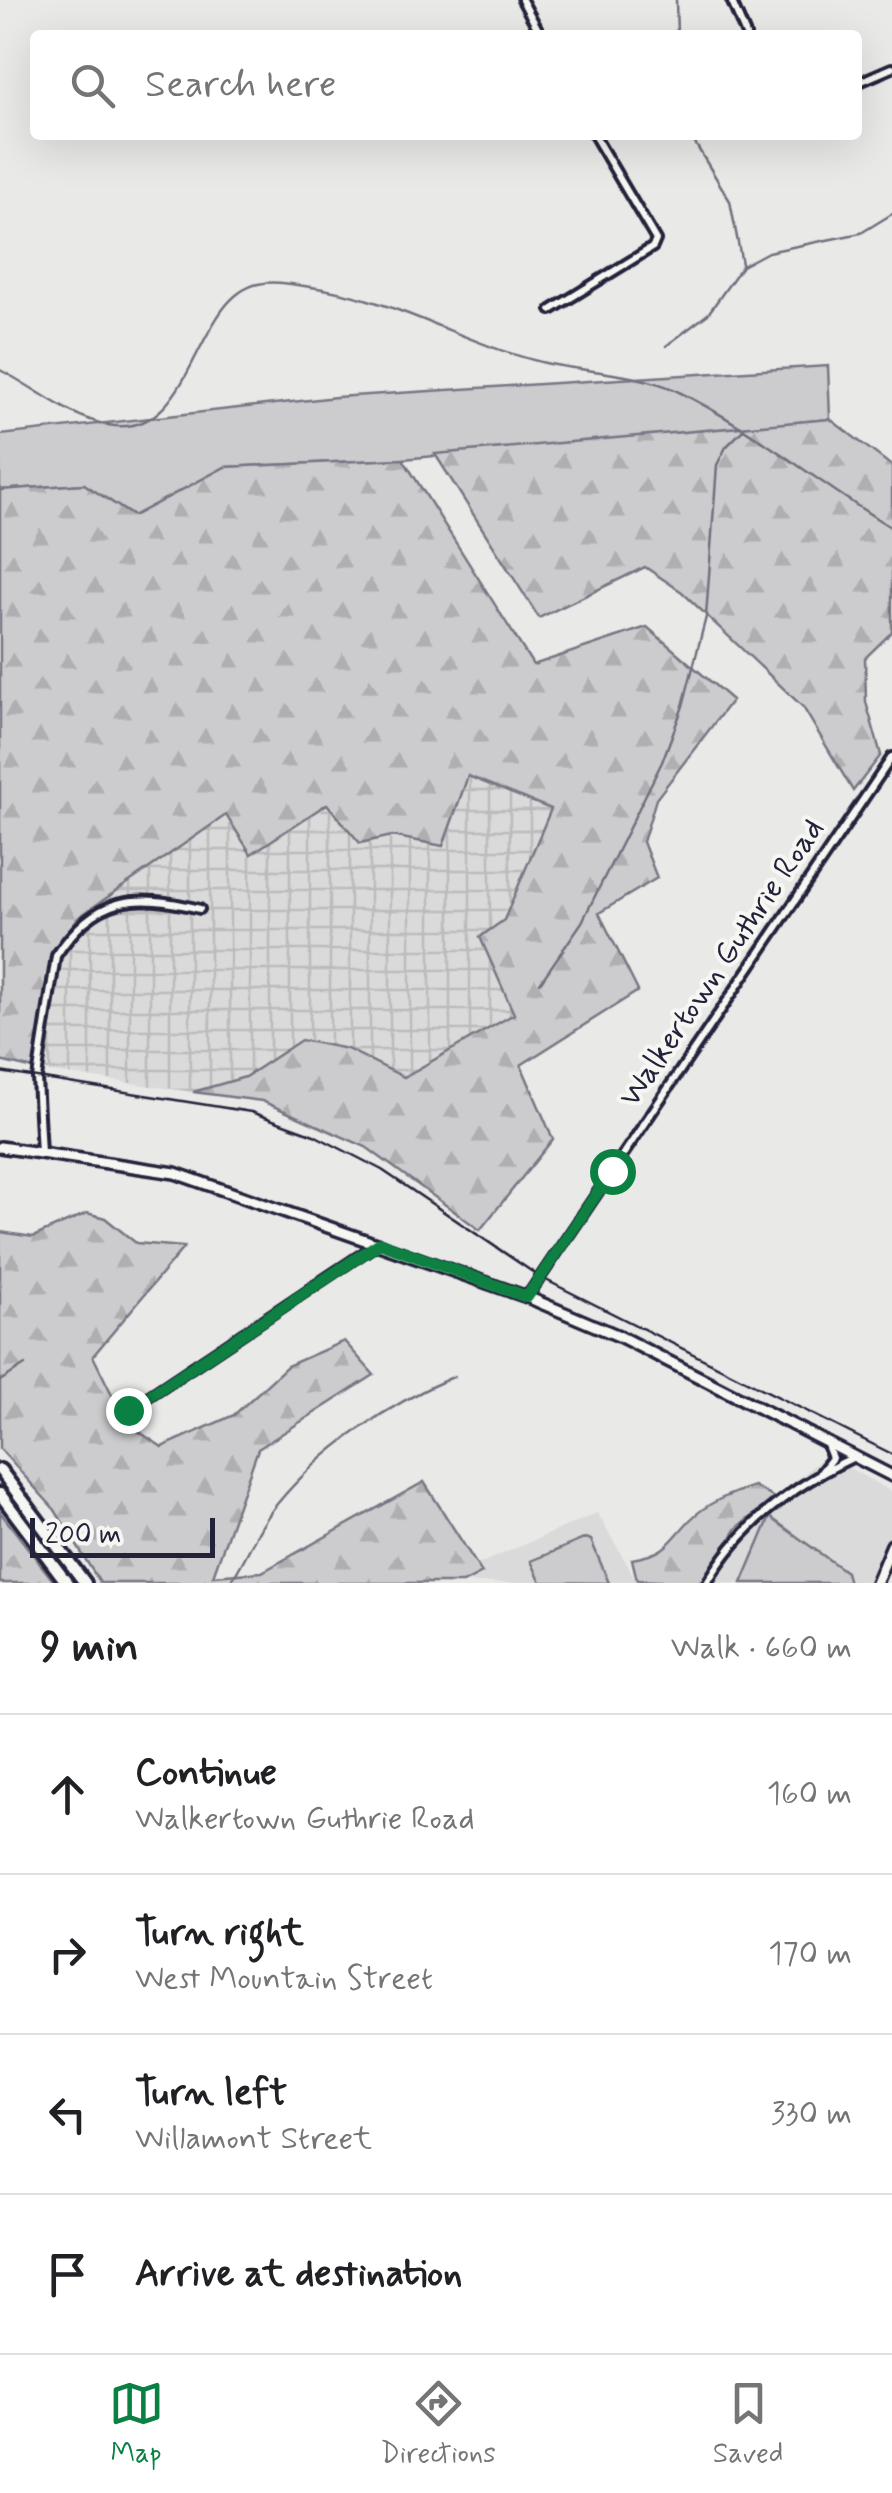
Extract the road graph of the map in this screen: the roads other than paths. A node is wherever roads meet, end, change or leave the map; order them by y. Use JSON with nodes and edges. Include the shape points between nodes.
{"nodes":[{"id":1,"x":522,"y":0,"type":"edge"},
{"id":2,"x":732,"y":0,"type":"edge"},
{"id":3,"x":538,"y":30,"type":"edge"},
{"id":4,"x":744,"y":30,"type":"edge"},
{"id":5,"x":892,"y":68,"type":"edge"},
{"id":6,"x":862,"y":81,"type":"edge"},
{"id":7,"x":597,"y":140,"type":"edge"},
{"id":8,"x":552,"y":310,"type":"dead end"},
{"id":9,"x":892,"y":756,"type":"edge"},
{"id":10,"x":200,"y":909,"type":"dead end"},
{"id":11,"x":0,"y":1147,"type":"edge"},
{"id":12,"x":40,"y":1153,"type":"junction"},
{"id":13,"x":380,"y":1243,"type":"junction"},
{"id":14,"x":527,"y":1297,"type":"junction"},
{"id":15,"x":128,"y":1410,"type":"dead end"},
{"id":16,"x":825,"y":1442,"type":"junction"},
{"id":17,"x":854,"y":1457,"type":"junction"},
{"id":18,"x":0,"y":1470,"type":"edge"},
{"id":19,"x":817,"y":1476,"type":"junction"},
{"id":20,"x":892,"y":1476,"type":"edge"},
{"id":21,"x":0,"y":1494,"type":"edge"},
{"id":22,"x":892,"y":1545,"type":"edge"},
{"id":23,"x":67,"y":1583,"type":"edge"},
{"id":24,"x":86,"y":1583,"type":"edge"},
{"id":25,"x":707,"y":1583,"type":"edge"},
{"id":26,"x":876,"y":1583,"type":"edge"}],
"edges":[{"from":1,"to":3,"type":"street"},
{"from":2,"to":4,"type":"street"},
{"from":5,"to":6,"type":"street"},
{"from":7,"to":8,"type":"street","via":[[656,240]]},
{"from":9,"to":14,"type":"street","name":"Walkertown Guthrie Road"},
{"from":10,"to":12,"type":"street","via":[[150,897],[127,900],[77,929],[56,956],[37,1078]]},
{"from":11,"to":12,"type":"main road"},
{"from":12,"to":13,"type":"main road","via":[[175,1173]]},
{"from":13,"to":14,"type":"main road"},
{"from":13,"to":15,"type":"street"},
{"from":14,"to":16,"type":"main road","via":[[619,1336]]},
{"from":16,"to":17,"type":"main road"},
{"from":16,"to":19,"type":"street","via":[[832,1458]]},
{"from":17,"to":19,"type":"street"},
{"from":17,"to":20,"type":"main road"},
{"from":18,"to":24,"type":"highway"},
{"from":19,"to":25,"type":"street","via":[[752,1523]]},
{"from":21,"to":23,"type":"highway"},
{"from":22,"to":26,"type":"main road"}]}
